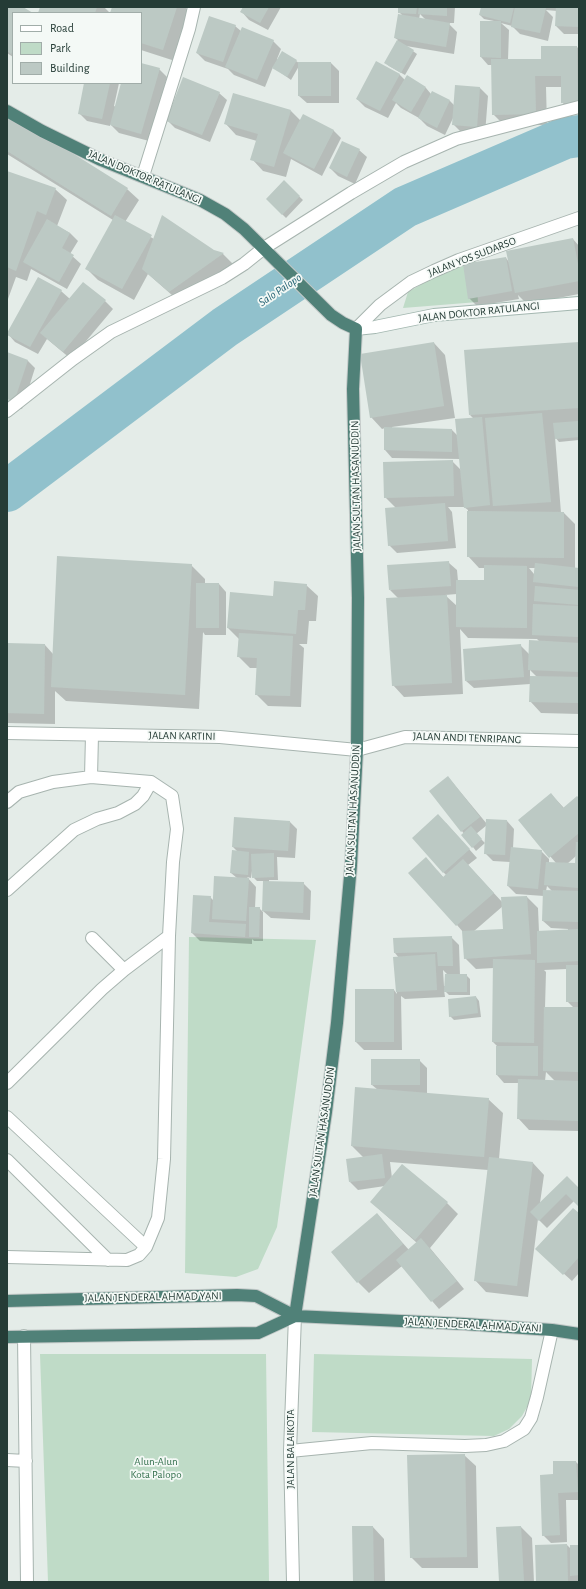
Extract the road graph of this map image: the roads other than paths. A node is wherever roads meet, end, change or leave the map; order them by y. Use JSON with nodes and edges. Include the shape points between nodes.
{"nodes":[{"id":1,"x":194,"y":7,"type":"edge"},
{"id":2,"x":579,"y":107,"type":"edge"},
{"id":3,"x":7,"y":111,"type":"edge"},
{"id":4,"x":144,"y":176,"type":"junction"},
{"id":5,"x":579,"y":218,"type":"edge"},
{"id":6,"x":264,"y":248,"type":"junction"},
{"id":7,"x":579,"y":303,"type":"edge"},
{"id":8,"x":356,"y":328,"type":"junction"},
{"id":9,"x":7,"y":411,"type":"edge"},
{"id":10,"x":7,"y":733,"type":"edge"},
{"id":11,"x":92,"y":735,"type":"junction"},
{"id":12,"x":579,"y":741,"type":"edge"},
{"id":13,"x":357,"y":750,"type":"junction"},
{"id":14,"x":91,"y":777,"type":"junction"},
{"id":15,"x":151,"y":782,"type":"junction"},
{"id":16,"x":7,"y":802,"type":"edge"},
{"id":17,"x":7,"y":890,"type":"edge"},
{"id":18,"x":169,"y":936,"type":"junction"},
{"id":19,"x":92,"y":938,"type":"dead end"},
{"id":20,"x":124,"y":970,"type":"junction"},
{"id":21,"x":7,"y":1082,"type":"edge"},
{"id":22,"x":7,"y":1117,"type":"edge"},
{"id":23,"x":7,"y":1160,"type":"edge"},
{"id":24,"x":146,"y":1247,"type":"junction"},
{"id":25,"x":7,"y":1257,"type":"edge"},
{"id":26,"x":108,"y":1260,"type":"junction"},
{"id":27,"x":7,"y":1301,"type":"edge"},
{"id":28,"x":295,"y":1316,"type":"junction"},
{"id":29,"x":552,"y":1330,"type":"junction"},
{"id":30,"x":579,"y":1334,"type":"edge"},
{"id":31,"x":24,"y":1336,"type":"junction"},
{"id":32,"x":7,"y":1337,"type":"edge"},
{"id":33,"x":290,"y":1451,"type":"junction"},
{"id":34,"x":7,"y":1460,"type":"edge"},
{"id":35,"x":26,"y":1461,"type":"junction"},
{"id":36,"x":27,"y":1582,"type":"edge"},
{"id":37,"x":293,"y":1582,"type":"edge"}],
"edges":[{"from":1,"to":4,"type":"street","via":[[190,29]]},
{"from":2,"to":6,"type":"street","via":[[456,139],[404,162]]},
{"from":3,"to":4,"type":"highway","name":"JALAN DOKTOR RATULANGI","via":[[101,160]]},
{"from":4,"to":6,"type":"highway","name":"JALAN DOKTOR RATULANGI","via":[[200,200],[225,214]]},
{"from":5,"to":8,"type":"street","name":"JALAN YOS SUDARSO","via":[[459,260],[411,282],[380,305]]},
{"from":6,"to":8,"type":"highway","name":"JALAN DOKTOR RATULANGI","via":[[331,315]]},
{"from":6,"to":9,"type":"street","via":[[222,278],[111,332]]},
{"from":7,"to":8,"type":"street","name":"JALAN DOKTOR RATULANGI","via":[[434,315],[375,327]]},
{"from":8,"to":13,"type":"highway","name":"JALAN SULTAN HASANUDDIN","via":[[353,389],[358,598]]},
{"from":10,"to":11,"type":"street","name":"JALAN KARTINI"},
{"from":11,"to":13,"type":"street","name":"JALAN KARTINI","via":[[220,737]]},
{"from":11,"to":14,"type":"street"},
{"from":12,"to":13,"type":"street","name":"JALAN ANDI TENRIPANG","via":[[405,737]]},
{"from":13,"to":28,"type":"highway","name":"JALAN SULTAN HASANUDDIN","via":[[351,865],[337,1023]]},
{"from":14,"to":15,"type":"street"},
{"from":14,"to":16,"type":"street","via":[[53,782],[19,792]]},
{"from":15,"to":17,"type":"street","via":[[135,804],[74,830]]},
{"from":15,"to":18,"type":"street","via":[[172,796],[177,829]]},
{"from":18,"to":20,"type":"street"},
{"from":18,"to":24,"type":"street","via":[[164,1159],[158,1218]]},
{"from":19,"to":20,"type":"street"},
{"from":20,"to":21,"type":"street"},
{"from":22,"to":24,"type":"street"},
{"from":23,"to":26,"type":"street"},
{"from":24,"to":26,"type":"street","via":[[139,1255],[127,1260]]},
{"from":25,"to":26,"type":"street"},
{"from":27,"to":28,"type":"highway","name":"JALAN JENDERAL AHMAD YANI","via":[[237,1295],[256,1296]]},
{"from":28,"to":29,"type":"highway","name":"JALAN JENDERAL AHMAD YANI"},
{"from":28,"to":31,"type":"highway","name":"JALAN JENDERAL AHMAD YANI","via":[[258,1333]]},
{"from":28,"to":33,"type":"street","name":"JALAN BALAIKOTA"},
{"from":29,"to":30,"type":"highway","name":"JALAN JENDERAL AHMAD YANI"},
{"from":29,"to":33,"type":"street","via":[[531,1418],[524,1429],[504,1441],[465,1446],[372,1443]]},
{"from":31,"to":32,"type":"highway","name":"JALAN JENDERAL AHMAD YANI"},
{"from":31,"to":35,"type":"street"},
{"from":33,"to":37,"type":"street","name":"JALAN BALAIKOTA"},
{"from":34,"to":35,"type":"street"},
{"from":35,"to":36,"type":"street"}]}
